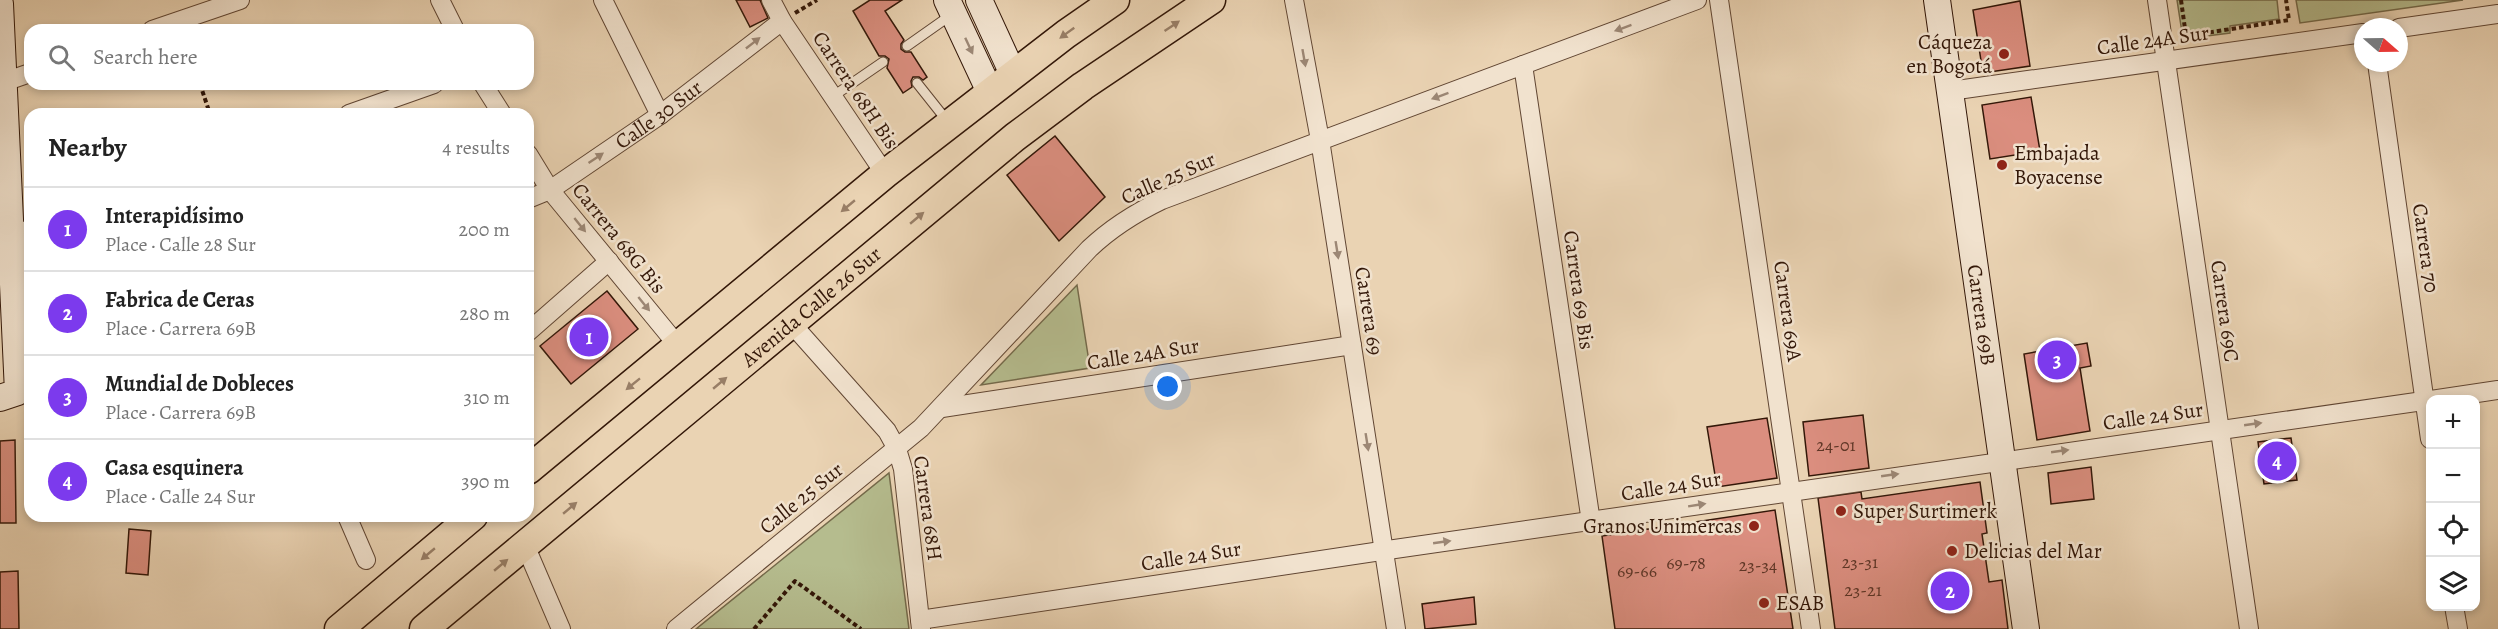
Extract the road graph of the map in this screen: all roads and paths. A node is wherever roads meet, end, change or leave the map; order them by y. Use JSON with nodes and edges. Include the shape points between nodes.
{"nodes":[{"id":1,"x":240,"y":0,"type":"edge"},
{"id":2,"x":440,"y":0,"type":"edge"},
{"id":3,"x":603,"y":0,"type":"edge"},
{"id":4,"x":771,"y":0,"type":"edge"},
{"id":5,"x":979,"y":0,"type":"edge"},
{"id":6,"x":1115,"y":0,"type":"edge"},
{"id":7,"x":1211,"y":0,"type":"edge"},
{"id":8,"x":1294,"y":0,"type":"edge"},
{"id":9,"x":1697,"y":0,"type":"edge"},
{"id":10,"x":1719,"y":0,"type":"edge"},
{"id":11,"x":1937,"y":0,"type":"edge"},
{"id":12,"x":2157,"y":0,"type":"edge"},
{"id":13,"x":2181,"y":0,"type":"edge"},
{"id":14,"x":2286,"y":0,"type":"edge"},
{"id":15,"x":0,"y":4,"type":"edge"},
{"id":16,"x":950,"y":7,"type":"edge"},
{"id":17,"x":2498,"y":14,"type":"edge"},
{"id":18,"x":782,"y":21,"type":"junction"},
{"id":19,"x":170,"y":24,"type":"edge"},
{"id":20,"x":452,"y":24,"type":"edge"},
{"id":21,"x":2408,"y":27,"type":"edge"},
{"id":22,"x":2354,"y":34,"type":"edge"},
{"id":23,"x":907,"y":46,"type":"dead end"},
{"id":24,"x":2166,"y":61,"type":"junction"},
{"id":25,"x":883,"y":62,"type":"dead end"},
{"id":26,"x":1523,"y":65,"type":"junction"},
{"id":27,"x":2378,"y":72,"type":"edge"},
{"id":28,"x":1013,"y":74,"type":"junction"},
{"id":29,"x":24,"y":75,"type":"edge"},
{"id":30,"x":4,"y":82,"type":"junction"},
{"id":31,"x":917,"y":84,"type":"dead end"},
{"id":32,"x":202,"y":90,"type":"edge"},
{"id":33,"x":417,"y":90,"type":"edge"},
{"id":34,"x":487,"y":90,"type":"edge"},
{"id":35,"x":1950,"y":91,"type":"junction"},
{"id":36,"x":990,"y":92,"type":"junction"},
{"id":37,"x":832,"y":97,"type":"junction"},
{"id":38,"x":208,"y":108,"type":"edge"},
{"id":39,"x":366,"y":108,"type":"edge"},
{"id":40,"x":498,"y":108,"type":"edge"},
{"id":41,"x":660,"y":115,"type":"junction"},
{"id":42,"x":950,"y":124,"type":"junction"},
{"id":43,"x":1320,"y":140,"type":"junction"},
{"id":44,"x":534,"y":164,"type":"edge"},
{"id":45,"x":885,"y":174,"type":"junction"},
{"id":46,"x":550,"y":190,"type":"junction"},
{"id":47,"x":534,"y":197,"type":"edge"},
{"id":48,"x":20,"y":232,"type":"edge"},
{"id":49,"x":609,"y":261,"type":"junction"},
{"id":50,"x":791,"y":323,"type":"junction"},
{"id":51,"x":534,"y":327,"type":"edge"},
{"id":52,"x":1352,"y":345,"type":"junction"},
{"id":53,"x":679,"y":347,"type":"junction"},
{"id":54,"x":2498,"y":390,"type":"edge"},
{"id":55,"x":16,"y":393,"type":"edge"},
{"id":56,"x":2428,"y":395,"type":"edge"},
{"id":57,"x":2464,"y":395,"type":"edge"},
{"id":58,"x":2426,"y":400,"type":"edge"},
{"id":59,"x":942,"y":408,"type":"junction"},
{"id":60,"x":2220,"y":429,"type":"junction"},
{"id":61,"x":897,"y":449,"type":"junction"},
{"id":62,"x":2002,"y":459,"type":"junction"},
{"id":63,"x":534,"y":465,"type":"edge"},
{"id":64,"x":1791,"y":490,"type":"junction"},
{"id":65,"x":350,"y":522,"type":"edge"},
{"id":66,"x":466,"y":522,"type":"edge"},
{"id":67,"x":1591,"y":522,"type":"junction"},
{"id":68,"x":525,"y":545,"type":"junction"},
{"id":69,"x":1384,"y":550,"type":"junction"},
{"id":70,"x":366,"y":560,"type":"dead end"},
{"id":71,"x":372,"y":601,"type":"junction"},
{"id":72,"x":2455,"y":611,"type":"edge"},
{"id":73,"x":921,"y":624,"type":"edge"},
{"id":74,"x":331,"y":629,"type":"edge"},
{"id":75,"x":339,"y":629,"type":"edge"},
{"id":76,"x":424,"y":629,"type":"edge"},
{"id":77,"x":561,"y":629,"type":"edge"},
{"id":78,"x":676,"y":629,"type":"edge"},
{"id":79,"x":754,"y":629,"type":"edge"},
{"id":80,"x":861,"y":629,"type":"edge"},
{"id":81,"x":1396,"y":629,"type":"edge"},
{"id":82,"x":1810,"y":629,"type":"edge"},
{"id":83,"x":2026,"y":629,"type":"edge"},
{"id":84,"x":2249,"y":629,"type":"edge"},
{"id":85,"x":2458,"y":629,"type":"edge"}],
"edges":[{"from":1,"to":19,"type":"street"},
{"from":2,"to":20,"type":"street"},
{"from":3,"to":41,"type":"street"},
{"from":4,"to":18,"type":"street","name":"Carrera 68H Bis"},
{"from":5,"to":28,"type":"street"},
{"from":6,"to":28,"type":"main road","one_way":true},
{"from":50,"to":7,"type":"main road","name":"Avenida Calle 26 Sur","one_way":true,"via":[[1015,137]]},
{"from":8,"to":43,"type":"street","name":"Carrera 69","one_way":true},
{"from":9,"to":26,"type":"street","name":"Calle 25 Sur","one_way":true},
{"from":10,"to":64,"type":"street","name":"Carrera 69A"},
{"from":11,"to":35,"type":"street","name":"Carrera 69B"},
{"from":12,"to":24,"type":"street","name":"Carrera 69C"},
{"from":13,"to":14,"type":"path","via":[[2186,36],[2289,20]]},
{"from":15,"to":30,"type":"street"},
{"from":16,"to":23,"type":"lane"},
{"from":16,"to":36,"type":"street","one_way":true},
{"from":17,"to":21,"type":"street"},
{"from":18,"to":37,"type":"street","name":"Carrera 68H Bis"},
{"from":41,"to":18,"type":"street","name":"Calle 30 Sur","one_way":true},
{"from":22,"to":24,"type":"street","name":"Calle 24A Sur"},
{"from":24,"to":35,"type":"street","name":"Calle 24A Sur"},
{"from":24,"to":60,"type":"street","name":"Carrera 69C"},
{"from":25,"to":37,"type":"lane"},
{"from":26,"to":43,"type":"street","name":"Calle 25 Sur","one_way":true},
{"from":26,"to":67,"type":"street","name":"Carrera 69 Bis"},
{"from":27,"to":56,"type":"street","name":"Carrera 70"},
{"from":28,"to":36,"type":"main road"},
{"from":29,"to":30,"type":"street"},
{"from":30,"to":48,"type":"street"},
{"from":31,"to":42,"type":"lane"},
{"from":32,"to":38,"type":"path"},
{"from":33,"to":39,"type":"street"},
{"from":34,"to":40,"type":"street"},
{"from":35,"to":62,"type":"street","name":"Carrera 69B"},
{"from":36,"to":42,"type":"main road"},
{"from":37,"to":45,"type":"street","name":"Carrera 68H Bis"},
{"from":46,"to":41,"type":"street","name":"Calle 30 Sur","one_way":true},
{"from":42,"to":45,"type":"main road"},
{"from":43,"to":52,"type":"street","name":"Carrera 69","one_way":true},
{"from":43,"to":59,"type":"street","name":"Calle 25 Sur","via":[[1162,200],[1108,232]]},
{"from":44,"to":46,"type":"street","name":"Carrera 68G Bis"},
{"from":45,"to":53,"type":"main road","one_way":true},
{"from":46,"to":47,"type":"street","name":"Calle 30 Sur"},
{"from":46,"to":49,"type":"street","name":"Carrera 68G Bis","one_way":true},
{"from":48,"to":55,"type":"street"},
{"from":49,"to":51,"type":"street"},
{"from":49,"to":53,"type":"street","name":"Carrera 68G Bis","one_way":true},
{"from":50,"to":61,"type":"street","name":"Carrera 68H","via":[[887,431]]},
{"from":68,"to":50,"type":"main road","name":"Avenida Calle 26 Sur","one_way":true},
{"from":52,"to":59,"type":"street","name":"Calle 24A Sur"},
{"from":52,"to":69,"type":"street","name":"Carrera 69","one_way":true},
{"from":53,"to":63,"type":"main road","one_way":true},
{"from":54,"to":57,"type":"street","name":"Calle 24 Sur"},
{"from":60,"to":58,"type":"street","name":"Calle 24 Sur","one_way":true},
{"from":59,"to":61,"type":"street","name":"Calle 25 Sur"},
{"from":62,"to":60,"type":"street","name":"Calle 24 Sur","one_way":true},
{"from":60,"to":84,"type":"street","name":"Carrera 69C"},
{"from":61,"to":73,"type":"street","name":"Carrera 68H","via":[[903,469]]},
{"from":61,"to":78,"type":"street","name":"Calle 25 Sur"},
{"from":64,"to":62,"type":"street","name":"Calle 24 Sur","one_way":true},
{"from":62,"to":83,"type":"street","name":"Carrera 69B"},
{"from":67,"to":64,"type":"street","name":"Calle 24 Sur","one_way":true},
{"from":64,"to":82,"type":"street","name":"Carrera 69A"},
{"from":65,"to":70,"type":"street"},
{"from":66,"to":71,"type":"main road","one_way":true},
{"from":69,"to":67,"type":"street","name":"Calle 24 Sur","one_way":true},
{"from":76,"to":68,"type":"main road","name":"Avenida Calle 26 Sur","one_way":true},
{"from":68,"to":77,"type":"street"},
{"from":69,"to":73,"type":"street","name":"Calle 24 Sur"},
{"from":69,"to":81,"type":"street","name":"Carrera 69"},
{"from":71,"to":74,"type":"main road"},
{"from":71,"to":75,"type":"main road"},
{"from":72,"to":85,"type":"street"},
{"from":79,"to":80,"type":"path","via":[[795,581]]}]}
